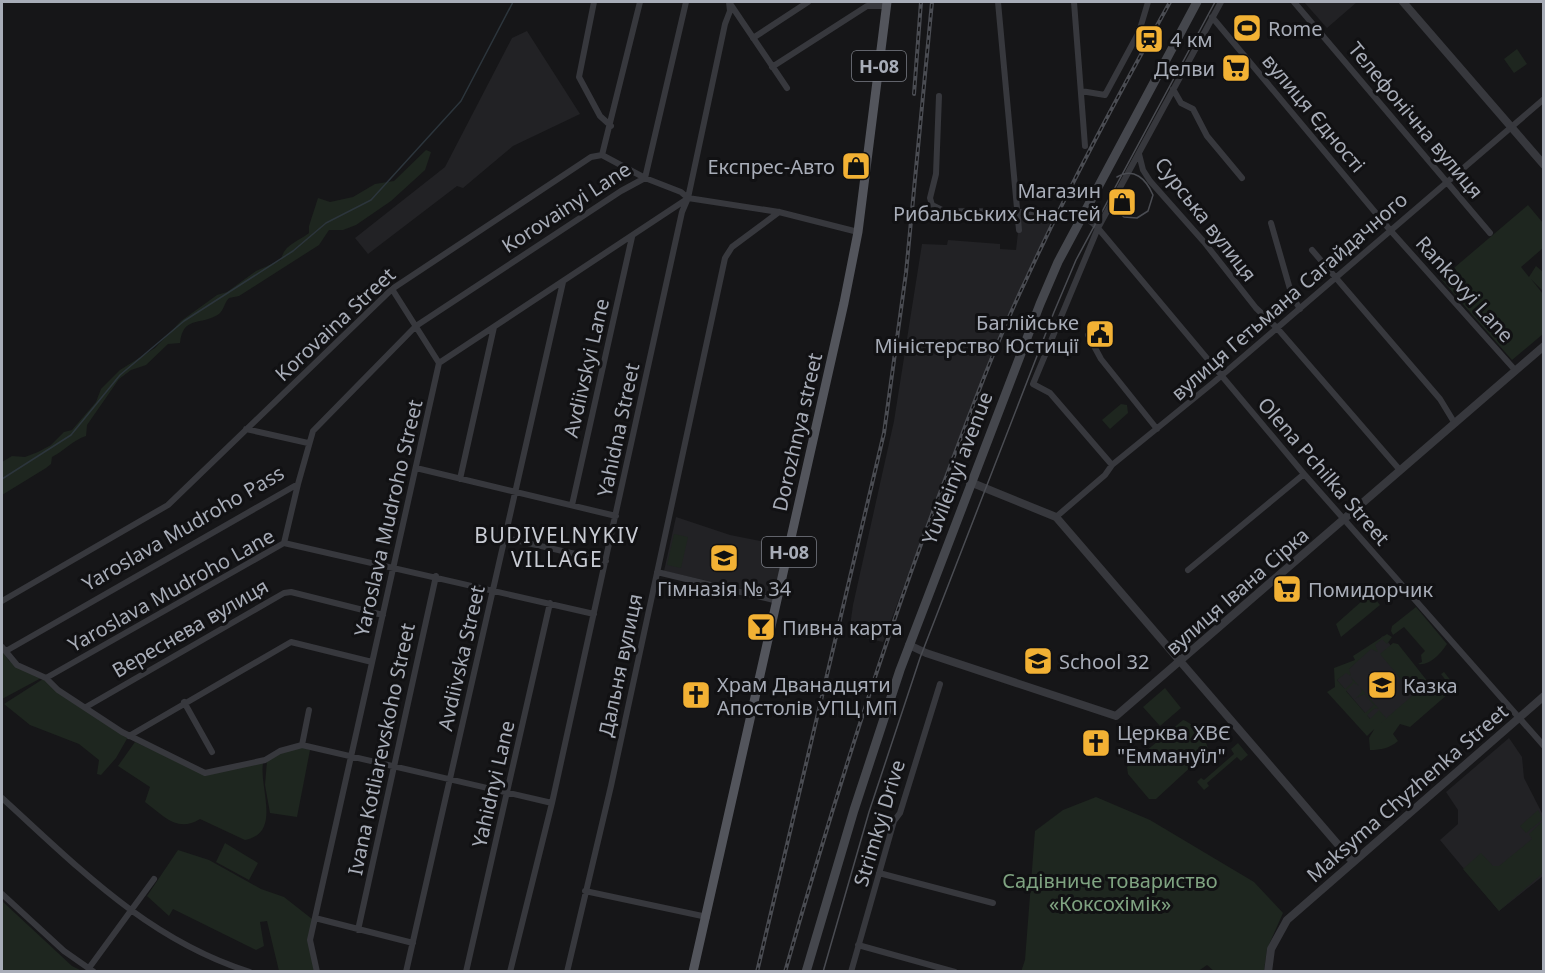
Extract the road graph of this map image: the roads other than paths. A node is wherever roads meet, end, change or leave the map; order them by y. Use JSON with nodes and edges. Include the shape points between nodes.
{"nodes":[{"id":1,"x":594,"y":2,"type":"edge"},
{"id":2,"x":640,"y":2,"type":"edge"},
{"id":3,"x":686,"y":2,"type":"edge"},
{"id":4,"x":729,"y":2,"type":"edge"},
{"id":5,"x":808,"y":2,"type":"edge"},
{"id":6,"x":998,"y":2,"type":"edge"},
{"id":7,"x":1074,"y":2,"type":"edge"},
{"id":8,"x":1148,"y":2,"type":"edge"},
{"id":9,"x":1197,"y":2,"type":"edge"},
{"id":10,"x":1221,"y":2,"type":"edge"},
{"id":11,"x":1294,"y":2,"type":"edge"},
{"id":12,"x":1403,"y":2,"type":"edge"},
{"id":13,"x":887,"y":4,"type":"edge"},
{"id":14,"x":1212,"y":17,"type":"junction"},
{"id":15,"x":753,"y":38,"type":"junction"},
{"id":16,"x":772,"y":67,"type":"junction"},
{"id":17,"x":787,"y":88,"type":"dead end"},
{"id":18,"x":1173,"y":89,"type":"junction"},
{"id":19,"x":1081,"y":91,"type":"junction"},
{"id":20,"x":939,"y":96,"type":"dead end"},
{"id":21,"x":1544,"y":99,"type":"edge"},
{"id":22,"x":611,"y":126,"type":"junction"},
{"id":23,"x":1511,"y":127,"type":"junction"},
{"id":24,"x":1085,"y":146,"type":"dead end"},
{"id":25,"x":1138,"y":153,"type":"junction"},
{"id":26,"x":602,"y":155,"type":"junction"},
{"id":27,"x":1544,"y":165,"type":"edge"},
{"id":28,"x":645,"y":178,"type":"junction"},
{"id":29,"x":1242,"y":178,"type":"dead end"},
{"id":30,"x":1448,"y":181,"type":"junction"},
{"id":31,"x":688,"y":198,"type":"junction"},
{"id":32,"x":1015,"y":211,"type":"junction"},
{"id":33,"x":779,"y":212,"type":"junction"},
{"id":34,"x":1038,"y":212,"type":"dead end"},
{"id":35,"x":1083,"y":215,"type":"junction"},
{"id":36,"x":1271,"y":223,"type":"dead end"},
{"id":37,"x":1098,"y":228,"type":"junction"},
{"id":38,"x":1018,"y":230,"type":"dead end"},
{"id":39,"x":1390,"y":230,"type":"junction"},
{"id":40,"x":858,"y":232,"type":"junction"},
{"id":41,"x":1490,"y":233,"type":"dead end"},
{"id":42,"x":632,"y":237,"type":"junction"},
{"id":43,"x":1312,"y":250,"type":"dead end"},
{"id":44,"x":1336,"y":278,"type":"junction"},
{"id":45,"x":563,"y":282,"type":"junction"},
{"id":46,"x":392,"y":289,"type":"junction"},
{"id":47,"x":1300,"y":309,"type":"junction"},
{"id":48,"x":416,"y":326,"type":"junction"},
{"id":49,"x":494,"y":327,"type":"junction"},
{"id":50,"x":1277,"y":328,"type":"junction"},
{"id":51,"x":1088,"y":334,"type":"dead end"},
{"id":52,"x":1544,"y":346,"type":"edge"},
{"id":53,"x":439,"y":363,"type":"junction"},
{"id":54,"x":1515,"y":370,"type":"junction"},
{"id":55,"x":1221,"y":376,"type":"junction"},
{"id":56,"x":1454,"y":422,"type":"junction"},
{"id":57,"x":246,"y":429,"type":"junction"},
{"id":58,"x":1156,"y":429,"type":"junction"},
{"id":59,"x":308,"y":443,"type":"junction"},
{"id":60,"x":1112,"y":465,"type":"junction"},
{"id":61,"x":416,"y":468,"type":"junction"},
{"id":62,"x":1399,"y":469,"type":"junction"},
{"id":63,"x":1304,"y":474,"type":"junction"},
{"id":64,"x":460,"y":479,"type":"junction"},
{"id":65,"x":970,"y":482,"type":"junction"},
{"id":66,"x":298,"y":483,"type":"junction"},
{"id":67,"x":516,"y":492,"type":"junction"},
{"id":68,"x":572,"y":505,"type":"junction"},
{"id":69,"x":616,"y":516,"type":"junction"},
{"id":70,"x":1056,"y":517,"type":"junction"},
{"id":71,"x":1344,"y":520,"type":"junction"},
{"id":72,"x":506,"y":538,"type":"junction"},
{"id":73,"x":284,"y":543,"type":"junction"},
{"id":74,"x":606,"y":561,"type":"junction"},
{"id":75,"x":394,"y":566,"type":"junction"},
{"id":76,"x":1188,"y":570,"type":"dead end"},
{"id":77,"x":657,"y":572,"type":"junction"},
{"id":78,"x":436,"y":576,"type":"junction"},
{"id":79,"x":494,"y":590,"type":"junction"},
{"id":80,"x":2,"y":601,"type":"edge"},
{"id":81,"x":778,"y":601,"type":"junction"},
{"id":82,"x":550,"y":603,"type":"junction"},
{"id":83,"x":594,"y":614,"type":"junction"},
{"id":84,"x":383,"y":615,"type":"junction"},
{"id":85,"x":909,"y":645,"type":"junction"},
{"id":86,"x":4,"y":649,"type":"edge"},
{"id":87,"x":1181,"y":661,"type":"junction"},
{"id":88,"x":372,"y":662,"type":"junction"},
{"id":89,"x":46,"y":678,"type":"junction"},
{"id":90,"x":940,"y":684,"type":"dead end"},
{"id":91,"x":1544,"y":696,"type":"edge"},
{"id":92,"x":184,"y":702,"type":"junction"},
{"id":93,"x":86,"y":707,"type":"junction"},
{"id":94,"x":309,"y":710,"type":"dead end"},
{"id":95,"x":1518,"y":717,"type":"junction"},
{"id":96,"x":129,"y":736,"type":"junction"},
{"id":97,"x":302,"y":745,"type":"junction"},
{"id":98,"x":1544,"y":746,"type":"edge"},
{"id":99,"x":212,"y":752,"type":"dead end"},
{"id":100,"x":351,"y":755,"type":"junction"},
{"id":101,"x":395,"y":766,"type":"junction"},
{"id":102,"x":450,"y":780,"type":"junction"},
{"id":103,"x":508,"y":793,"type":"junction"},
{"id":104,"x":2,"y":798,"type":"edge"},
{"id":105,"x":552,"y":803,"type":"junction"},
{"id":106,"x":1353,"y":862,"type":"junction"},
{"id":107,"x":879,"y":873,"type":"junction"},
{"id":108,"x":154,"y":879,"type":"dead end"},
{"id":109,"x":585,"y":891,"type":"junction"},
{"id":110,"x":2,"y":894,"type":"edge"},
{"id":111,"x":993,"y":903,"type":"dead end"},
{"id":112,"x":129,"y":911,"type":"junction"},
{"id":113,"x":707,"y":917,"type":"junction"},
{"id":114,"x":315,"y":918,"type":"junction"},
{"id":115,"x":358,"y":930,"type":"junction"},
{"id":116,"x":413,"y":943,"type":"junction"},
{"id":117,"x":858,"y":945,"type":"junction"},
{"id":118,"x":92,"y":970,"type":"edge"},
{"id":119,"x":250,"y":972,"type":"edge"},
{"id":120,"x":316,"y":972,"type":"edge"},
{"id":121,"x":406,"y":972,"type":"edge"},
{"id":122,"x":466,"y":972,"type":"edge"},
{"id":123,"x":510,"y":972,"type":"edge"},
{"id":124,"x":567,"y":972,"type":"edge"},
{"id":125,"x":693,"y":972,"type":"edge"},
{"id":126,"x":806,"y":972,"type":"edge"},
{"id":127,"x":851,"y":972,"type":"edge"},
{"id":128,"x":956,"y":972,"type":"edge"},
{"id":129,"x":1268,"y":972,"type":"edge"}],
"edges":[{"from":1,"to":22,"type":"street","via":[[579,77],[589,99]]},
{"from":2,"to":22,"type":"street"},
{"from":3,"to":28,"type":"street","name":"Korovainyi Lane"},
{"from":4,"to":15,"type":"street"},
{"from":4,"to":31,"type":"street","name":"Yahidna Street"},
{"from":5,"to":15,"type":"street"},
{"from":6,"to":32,"type":"street"},
{"from":7,"to":19,"type":"street"},
{"from":8,"to":19,"type":"street","via":[[1139,32],[1106,95]]},
{"from":9,"to":35,"type":"main road","name":"Yuvileinyi avenue"},
{"from":10,"to":14,"type":"street"},
{"from":11,"to":30,"type":"street","name":"Телефонічна вулиця"},
{"from":12,"to":23,"type":"street"},
{"from":13,"to":16,"type":"street","via":[[867,6]]},
{"from":13,"to":40,"type":"main road","name":"Dorozhnya street","number":"Н-08"},
{"from":14,"to":18,"type":"street"},
{"from":14,"to":39,"type":"street","name":"вулиця Єдності"},
{"from":15,"to":16,"type":"street"},
{"from":16,"to":17,"type":"street"},
{"from":18,"to":25,"type":"street"},
{"from":18,"to":29,"type":"street"},
{"from":19,"to":24,"type":"street"},
{"from":20,"to":32,"type":"street","via":[[932,206],[944,212]]},
{"from":21,"to":23,"type":"street","name":"вулиця Гетьмана Сагайдачного"},
{"from":22,"to":26,"type":"street"},
{"from":23,"to":27,"type":"street"},
{"from":23,"to":30,"type":"street","name":"вулиця Гетьмана Сагайдачного"},
{"from":25,"to":37,"type":"street"},
{"from":25,"to":50,"type":"street","name":"Сурська вулиця","via":[[1150,181],[1256,309]]},
{"from":26,"to":28,"type":"street"},
{"from":26,"to":46,"type":"street","name":"Korovaina Street","via":[[591,157]]},
{"from":28,"to":31,"type":"street"},
{"from":28,"to":48,"type":"street","name":"Korovainyi Lane"},
{"from":30,"to":39,"type":"street","name":"вулиця Гетьмана Сагайдачного"},
{"from":30,"to":41,"type":"street","name":"Телефонічна вулиця"},
{"from":31,"to":33,"type":"street"},
{"from":31,"to":42,"type":"street"},
{"from":31,"to":69,"type":"street","name":"Yahidna Street"},
{"from":32,"to":34,"type":"street"},
{"from":32,"to":38,"type":"street"},
{"from":33,"to":40,"type":"street"},
{"from":33,"to":77,"type":"street","name":"Дальня вулиця","via":[[732,247],[725,258]]},
{"from":35,"to":37,"type":"street","name":"Olena Pchilka Street"},
{"from":35,"to":65,"type":"main road","name":"Yuvileinyi avenue","via":[[1045,293]]},
{"from":36,"to":47,"type":"street","via":[[1292,296]]},
{"from":37,"to":55,"type":"street","name":"Olena Pchilka Street"},
{"from":37,"to":60,"type":"street","via":[[1033,384],[1050,393]]},
{"from":39,"to":44,"type":"street","name":"вулиця Гетьмана Сагайдачного"},
{"from":39,"to":54,"type":"street","name":"Rankovyi Lane"},
{"from":40,"to":81,"type":"main road","name":"Dorozhnya street","number":"Н-08"},
{"from":42,"to":45,"type":"street"},
{"from":42,"to":68,"type":"street","name":"Avdiivskyi Lane"},
{"from":43,"to":44,"type":"street"},
{"from":44,"to":47,"type":"street","name":"вулиця Гетьмана Сагайдачного"},
{"from":44,"to":56,"type":"street","via":[[1440,399]]},
{"from":45,"to":49,"type":"street"},
{"from":45,"to":67,"type":"street","name":"Avdiivska Street"},
{"from":46,"to":48,"type":"street"},
{"from":46,"to":57,"type":"street","name":"Korovaina Street"},
{"from":47,"to":50,"type":"street","name":"вулиця Гетьмана Сагайдачного"},
{"from":48,"to":53,"type":"street"},
{"from":48,"to":59,"type":"street","name":"Yaroslava Mudroho Pass","via":[[313,431]]},
{"from":49,"to":53,"type":"street"},
{"from":49,"to":64,"type":"street"},
{"from":50,"to":55,"type":"street","name":"вулиця Гетьмана Сагайдачного"},
{"from":50,"to":62,"type":"street","name":"Сурська вулиця"},
{"from":51,"to":58,"type":"street","via":[[1101,359]]},
{"from":52,"to":54,"type":"street","name":"вулиця Івана Сірка"},
{"from":53,"to":61,"type":"street","name":"Yaroslava Mudroho Street"},
{"from":54,"to":56,"type":"street","name":"вулиця Івана Сірка"},
{"from":55,"to":58,"type":"street","name":"вулиця Гетьмана Сагайдачного"},
{"from":55,"to":63,"type":"street","name":"Olena Pchilka Street"},
{"from":56,"to":62,"type":"street","name":"вулиця Івана Сірка"},
{"from":57,"to":59,"type":"street"},
{"from":57,"to":80,"type":"street","name":"Korovaina Street","via":[[168,505]]},
{"from":58,"to":60,"type":"street","name":"вулиця Гетьмана Сагайдачного"},
{"from":59,"to":66,"type":"street","name":"Yaroslava Mudroho Pass"},
{"from":60,"to":70,"type":"street","name":"вулиця Гетьмана Сагайдачного"},
{"from":61,"to":64,"type":"street"},
{"from":61,"to":75,"type":"street","name":"Yaroslava Mudroho Street"},
{"from":62,"to":71,"type":"street","name":"вулиця Івана Сірка"},
{"from":63,"to":71,"type":"street","name":"Olena Pchilka Street"},
{"from":63,"to":76,"type":"street"},
{"from":64,"to":67,"type":"street"},
{"from":65,"to":70,"type":"street"},
{"from":65,"to":85,"type":"main road","name":"Yuvileinyi avenue"},
{"from":66,"to":73,"type":"street"},
{"from":66,"to":86,"type":"street","name":"Yaroslava Mudroho Pass"},
{"from":67,"to":68,"type":"street"},
{"from":67,"to":72,"type":"street","name":"Avdiivska Street"},
{"from":68,"to":69,"type":"street"},
{"from":69,"to":74,"type":"street","name":"Yahidna Street"},
{"from":70,"to":87,"type":"street"},
{"from":71,"to":87,"type":"street","name":"вулиця Івана Сірка"},
{"from":71,"to":95,"type":"street","name":"Olena Pchilka Street"},
{"from":72,"to":74,"type":"street"},
{"from":72,"to":79,"type":"street","name":"Avdiivska Street"},
{"from":73,"to":75,"type":"street","name":"Yaroslava Mudroho Lane"},
{"from":73,"to":89,"type":"street","name":"Yaroslava Mudroho Lane"},
{"from":74,"to":83,"type":"street","name":"Yahidna Street"},
{"from":75,"to":78,"type":"street","name":"Yaroslava Mudroho Lane"},
{"from":75,"to":84,"type":"street","name":"Yaroslava Mudroho Street"},
{"from":77,"to":81,"type":"street"},
{"from":77,"to":109,"type":"street","name":"Дальня вулиця"},
{"from":78,"to":79,"type":"street","name":"Yaroslava Mudroho Lane"},
{"from":78,"to":101,"type":"street","name":"Ivana Kotliarevskoho Street"},
{"from":79,"to":82,"type":"street","name":"Yaroslava Mudroho Lane"},
{"from":79,"to":102,"type":"street","name":"Avdiivska Street"},
{"from":81,"to":113,"type":"main road","name":"Dorozhnya street","number":"Н-08"},
{"from":82,"to":83,"type":"street","name":"Yaroslava Mudroho Lane"},
{"from":82,"to":103,"type":"street","name":"Yahidnyi Lane"},
{"from":83,"to":105,"type":"street","name":"Yahidna Street"},
{"from":84,"to":88,"type":"street","name":"Yaroslava Mudroho Street"},
{"from":84,"to":93,"type":"street","name":"Вереснева вулиця","via":[[284,593]]},
{"from":85,"to":87,"type":"street","name":"вулиця Івана Сірка","via":[[1116,716]]},
{"from":85,"to":126,"type":"main road","name":"Yuvileinyi avenue","via":[[873,748]]},
{"from":86,"to":89,"type":"street","via":[[16,665]]},
{"from":87,"to":106,"type":"street"},
{"from":88,"to":92,"type":"street","via":[[291,642]]},
{"from":88,"to":100,"type":"street","name":"Yaroslava Mudroho Street"},
{"from":89,"to":93,"type":"street"},
{"from":90,"to":107,"type":"street","name":"Strimkyj Drive"},
{"from":91,"to":95,"type":"street","name":"Maksyma Chyzhenka Street"},
{"from":92,"to":96,"type":"street"},
{"from":92,"to":99,"type":"street"},
{"from":93,"to":96,"type":"street"},
{"from":94,"to":97,"type":"street"},
{"from":95,"to":98,"type":"street","name":"Olena Pchilka Street"},
{"from":95,"to":106,"type":"street","name":"Maksyma Chyzhenka Street"},
{"from":96,"to":97,"type":"street","via":[[206,773],[265,760]]},
{"from":97,"to":100,"type":"street"},
{"from":100,"to":101,"type":"street"},
{"from":100,"to":114,"type":"street","name":"Yaroslava Mudroho Street"},
{"from":101,"to":102,"type":"street"},
{"from":101,"to":115,"type":"street","name":"Ivana Kotliarevskoho Street"},
{"from":102,"to":103,"type":"street"},
{"from":102,"to":116,"type":"street","name":"Avdiivska Street"},
{"from":103,"to":105,"type":"street"},
{"from":103,"to":122,"type":"street","name":"Yahidnyi Lane"},
{"from":104,"to":112,"type":"street"},
{"from":105,"to":123,"type":"street","name":"Yahidna Street"},
{"from":106,"to":129,"type":"street","name":"Maksyma Chyzhenka Street","via":[[1292,915],[1271,949]]},
{"from":107,"to":111,"type":"street"},
{"from":107,"to":117,"type":"street","name":"Strimkyj Drive"},
{"from":108,"to":112,"type":"street"},
{"from":109,"to":113,"type":"street"},
{"from":109,"to":124,"type":"street","name":"Дальня вулиця"},
{"from":110,"to":118,"type":"street","via":[[64,951]]},
{"from":112,"to":118,"type":"street"},
{"from":112,"to":119,"type":"street","via":[[190,948]]},
{"from":113,"to":125,"type":"main road","name":"Dorozhnya street","number":"Н-08"},
{"from":114,"to":115,"type":"street"},
{"from":114,"to":120,"type":"street","name":"Yaroslava Mudroho Street","via":[[310,940]]},
{"from":115,"to":116,"type":"street"},
{"from":116,"to":121,"type":"street","name":"Avdiivska Street"},
{"from":117,"to":127,"type":"street","name":"Strimkyj Drive"},
{"from":117,"to":128,"type":"street"}]}
